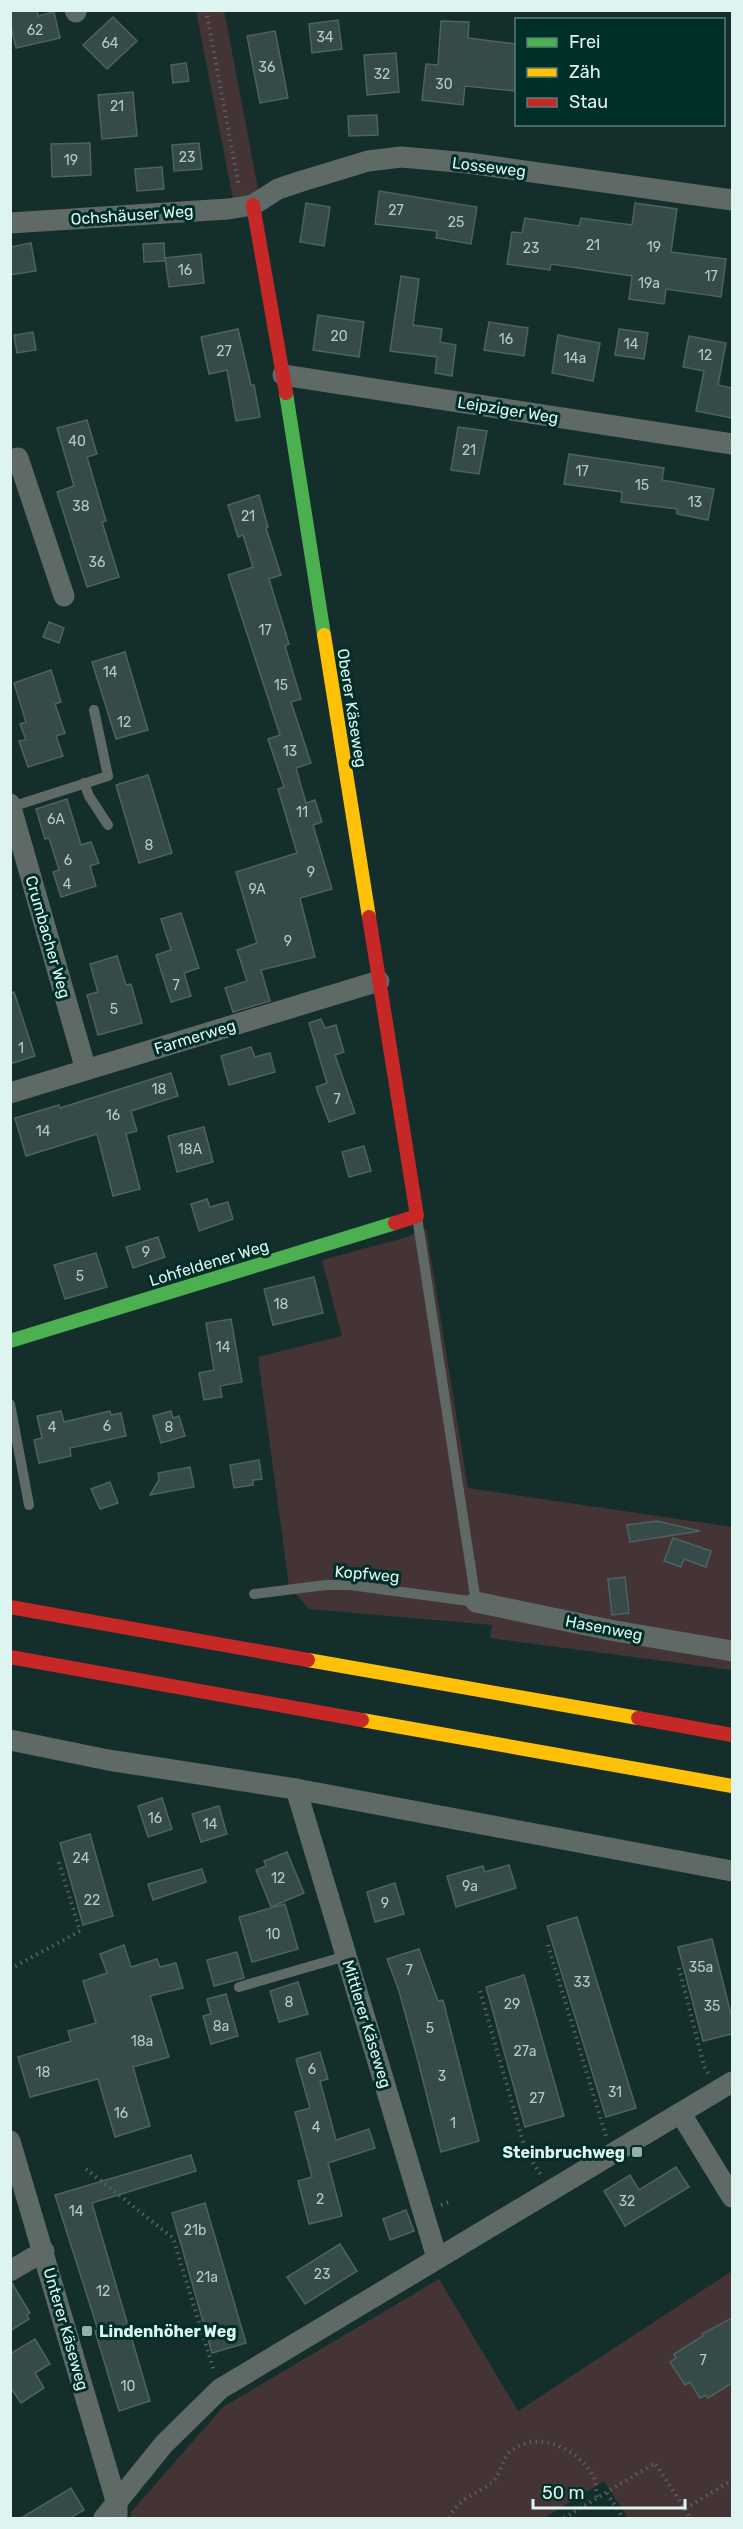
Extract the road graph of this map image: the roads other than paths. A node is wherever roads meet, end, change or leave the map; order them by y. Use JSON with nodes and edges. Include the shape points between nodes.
{"nodes":[{"id":1,"x":732,"y":200,"type":"edge"},
{"id":2,"x":247,"y":206,"type":"junction"},
{"id":3,"x":10,"y":223,"type":"edge"},
{"id":4,"x":283,"y":375,"type":"junction"},
{"id":5,"x":732,"y":444,"type":"edge"},
{"id":6,"x":10,"y":460,"type":"edge"},
{"id":7,"x":64,"y":596,"type":"dead end"},
{"id":8,"x":94,"y":710,"type":"dead end"},
{"id":9,"x":84,"y":783,"type":"junction"},
{"id":10,"x":11,"y":806,"type":"edge"},
{"id":11,"x":108,"y":825,"type":"dead end"},
{"id":12,"x":379,"y":981,"type":"junction"},
{"id":13,"x":86,"y":1070,"type":"junction"},
{"id":14,"x":10,"y":1093,"type":"edge"},
{"id":15,"x":417,"y":1216,"type":"junction"},
{"id":16,"x":10,"y":1341,"type":"edge"},
{"id":17,"x":10,"y":1404,"type":"edge"},
{"id":18,"x":29,"y":1505,"type":"dead end"},
{"id":19,"x":254,"y":1594,"type":"dead end"},
{"id":20,"x":476,"y":1602,"type":"junction"},
{"id":21,"x":10,"y":1607,"type":"edge"},
{"id":22,"x":732,"y":1651,"type":"edge"},
{"id":23,"x":10,"y":1658,"type":"edge"},
{"id":24,"x":732,"y":1735,"type":"edge"},
{"id":25,"x":10,"y":1740,"type":"edge"},
{"id":26,"x":732,"y":1786,"type":"edge"},
{"id":27,"x":296,"y":1789,"type":"junction"},
{"id":28,"x":732,"y":1871,"type":"edge"},
{"id":29,"x":346,"y":1956,"type":"junction"},
{"id":30,"x":239,"y":1987,"type":"dead end"},
{"id":31,"x":725,"y":2087,"type":"edge"},
{"id":32,"x":681,"y":2114,"type":"junction"},
{"id":33,"x":10,"y":2141,"type":"edge"},
{"id":34,"x":732,"y":2197,"type":"edge"},
{"id":35,"x":44,"y":2251,"type":"junction"},
{"id":36,"x":437,"y":2258,"type":"junction"},
{"id":37,"x":10,"y":2271,"type":"edge"},
{"id":38,"x":113,"y":2514,"type":"edge"}],
"edges":[{"from":1,"to":2,"type":"street","name":"Losseweg","via":[[401,157],[368,161],[302,181]]},
{"from":2,"to":3,"type":"street","name":"Ochshäuser Weg"},
{"from":2,"to":4,"type":"main road","name":"Oberer Käseweg"},
{"from":4,"to":5,"type":"street","name":"Leipziger Weg"},
{"from":4,"to":12,"type":"main road","name":"Oberer Käseweg"},
{"from":6,"to":7,"type":"street","via":[[18,458]]},
{"from":8,"to":9,"type":"lane","via":[[108,776]]},
{"from":9,"to":10,"type":"lane"},
{"from":9,"to":11,"type":"lane"},
{"from":10,"to":13,"type":"street","name":"Crumbacher Weg"},
{"from":12,"to":13,"type":"street","name":"Farmerweg"},
{"from":12,"to":15,"type":"main road","name":"Oberer Käseweg"},
{"from":13,"to":14,"type":"street","name":"Farmerweg"},
{"from":15,"to":16,"type":"main road","name":"Lohfeldener Weg"},
{"from":15,"to":20,"type":"lane"},
{"from":17,"to":18,"type":"lane"},
{"from":19,"to":20,"type":"lane","name":"Kopfweg","via":[[350,1585]]},
{"from":20,"to":22,"type":"street","name":"Hasenweg"},
{"from":21,"to":24,"type":"main road"},
{"from":23,"to":26,"type":"main road"},
{"from":25,"to":27,"type":"street","via":[[108,1760]]},
{"from":27,"to":28,"type":"street"},
{"from":27,"to":29,"type":"street","name":"Mittlerer Käseweg"},
{"from":29,"to":30,"type":"lane"},
{"from":29,"to":36,"type":"street","name":"Mittlerer Käseweg"},
{"from":31,"to":32,"type":"street"},
{"from":32,"to":34,"type":"street"},
{"from":32,"to":36,"type":"street"},
{"from":33,"to":35,"type":"street","name":"Unterer Käseweg"},
{"from":35,"to":37,"type":"street"},
{"from":35,"to":38,"type":"street","name":"Unterer Käseweg"},
{"from":36,"to":38,"type":"street","via":[[220,2389],[164,2444]]}]}
